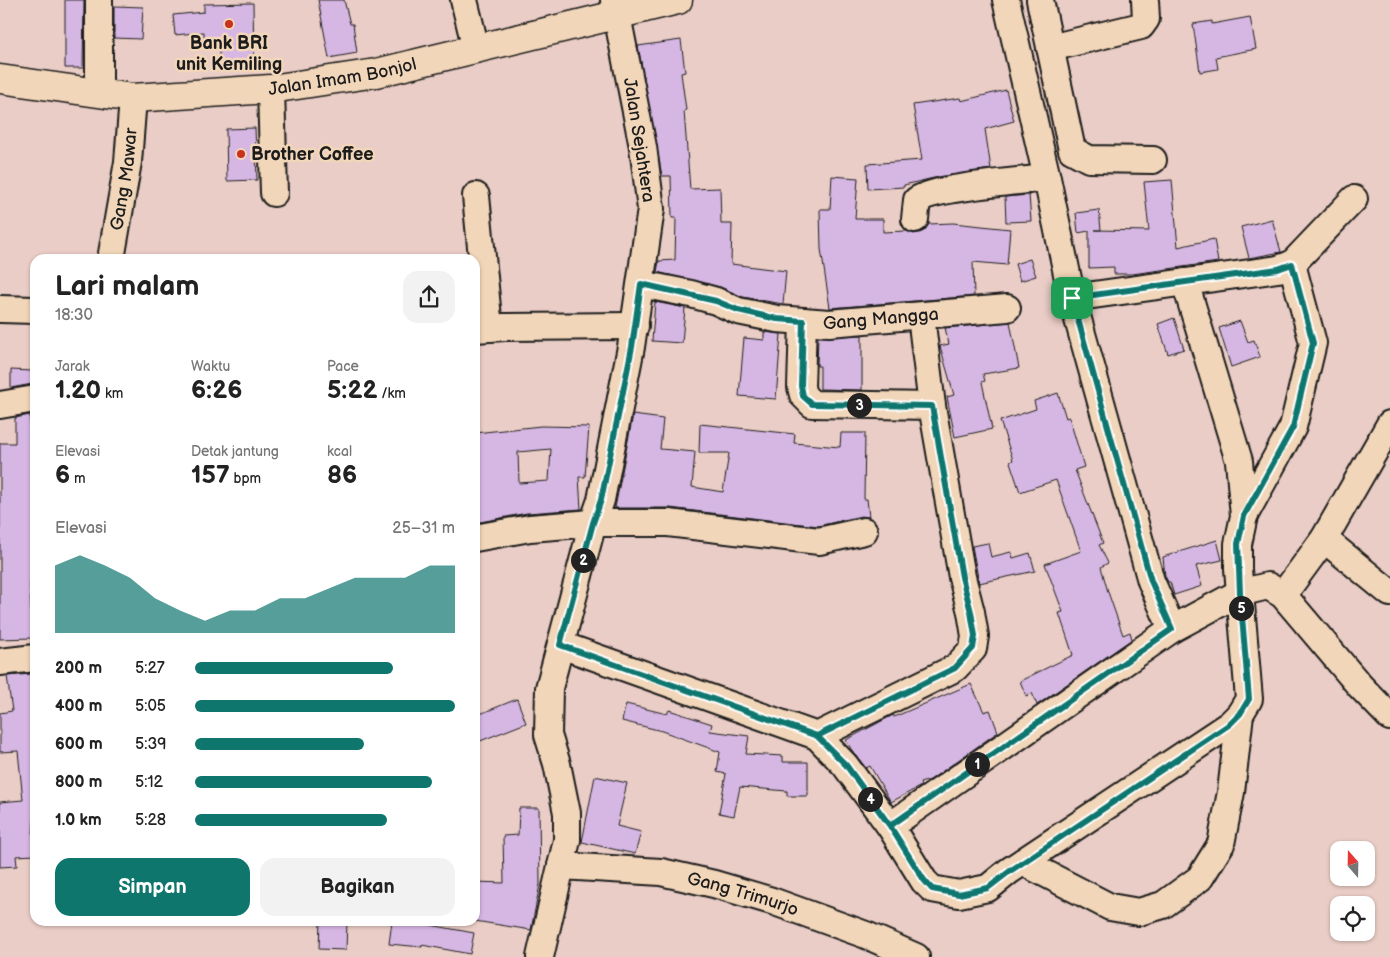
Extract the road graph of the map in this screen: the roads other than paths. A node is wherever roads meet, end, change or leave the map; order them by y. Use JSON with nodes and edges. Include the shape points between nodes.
{"nodes":[{"id":1,"x":99,"y":0,"type":"edge"},
{"id":2,"x":464,"y":0,"type":"edge"},
{"id":3,"x":678,"y":0,"type":"edge"},
{"id":4,"x":1006,"y":0,"type":"edge"},
{"id":5,"x":1040,"y":0,"type":"edge"},
{"id":6,"x":1145,"y":0,"type":"edge"},
{"id":7,"x":616,"y":7,"type":"edge"},
{"id":8,"x":1050,"y":48,"type":"junction"},
{"id":9,"x":476,"y":49,"type":"junction"},
{"id":10,"x":0,"y":78,"type":"edge"},
{"id":11,"x":271,"y":89,"type":"junction"},
{"id":12,"x":99,"y":93,"type":"junction"},
{"id":13,"x":133,"y":98,"type":"junction"},
{"id":14,"x":1153,"y":160,"type":"dead end"},
{"id":15,"x":1047,"y":178,"type":"junction"},
{"id":16,"x":274,"y":193,"type":"dead end"},
{"id":17,"x":476,"y":196,"type":"dead end"},
{"id":18,"x":1354,"y":199,"type":"dead end"},
{"id":19,"x":915,"y":219,"type":"dead end"},
{"id":20,"x":112,"y":254,"type":"edge"},
{"id":21,"x":479,"y":254,"type":"edge"},
{"id":22,"x":1292,"y":264,"type":"junction"},
{"id":23,"x":1186,"y":282,"type":"junction"},
{"id":24,"x":480,"y":284,"type":"edge"},
{"id":25,"x":641,"y":284,"type":"junction"},
{"id":26,"x":1072,"y":298,"type":"junction"},
{"id":27,"x":1006,"y":308,"type":"dead end"},
{"id":28,"x":0,"y":309,"type":"edge"},
{"id":29,"x":30,"y":310,"type":"edge"},
{"id":30,"x":921,"y":316,"type":"junction"},
{"id":31,"x":803,"y":321,"type":"junction"},
{"id":32,"x":634,"y":326,"type":"junction"},
{"id":33,"x":482,"y":328,"type":"edge"},
{"id":34,"x":30,"y":400,"type":"edge"},
{"id":35,"x":0,"y":405,"type":"edge"},
{"id":36,"x":932,"y":406,"type":"junction"},
{"id":37,"x":1390,"y":424,"type":"edge"},
{"id":38,"x":1382,"y":460,"type":"edge"},
{"id":39,"x":1244,"y":516,"type":"junction"},
{"id":40,"x":593,"y":523,"type":"junction"},
{"id":41,"x":864,"y":531,"type":"dead end"},
{"id":42,"x":480,"y":537,"type":"edge"},
{"id":43,"x":1324,"y":539,"type":"junction"},
{"id":44,"x":1390,"y":592,"type":"edge"},
{"id":45,"x":1240,"y":593,"type":"junction"},
{"id":46,"x":1283,"y":595,"type":"junction"},
{"id":47,"x":1172,"y":629,"type":"junction"},
{"id":48,"x":560,"y":645,"type":"junction"},
{"id":49,"x":30,"y":659,"type":"edge"},
{"id":50,"x":0,"y":662,"type":"edge"},
{"id":51,"x":1240,"y":714,"type":"junction"},
{"id":52,"x":1390,"y":717,"type":"edge"},
{"id":53,"x":817,"y":736,"type":"junction"},
{"id":54,"x":890,"y":826,"type":"junction"},
{"id":55,"x":1023,"y":862,"type":"junction"},
{"id":56,"x":561,"y":866,"type":"junction"},
{"id":57,"x":540,"y":957,"type":"edge"},
{"id":58,"x":916,"y":957,"type":"edge"}],
"edges":[{"from":1,"to":12,"type":"street"},
{"from":2,"to":9,"type":"street"},
{"from":3,"to":7,"type":"highway","name":"Jalan Imam Bonjol"},
{"from":4,"to":15,"type":"street"},
{"from":5,"to":8,"type":"street"},
{"from":6,"to":8,"type":"street","via":[[1146,18],[1141,26]]},
{"from":7,"to":9,"type":"highway","name":"Jalan Imam Bonjol"},
{"from":7,"to":25,"type":"street","name":"Jalan Sejahtera","via":[[651,208]]},
{"from":8,"to":14,"type":"street","via":[[1072,150],[1089,159]]},
{"from":9,"to":11,"type":"highway","name":"Jalan Imam Bonjol","via":[[376,72]]},
{"from":10,"to":12,"type":"highway","name":"Jalan Imam Bonjol"},
{"from":11,"to":13,"type":"highway","name":"Jalan Imam Bonjol"},
{"from":11,"to":16,"type":"street"},
{"from":12,"to":13,"type":"highway","name":"Jalan Imam Bonjol"},
{"from":13,"to":20,"type":"street","name":"Gang Mawar","via":[[128,162]]},
{"from":15,"to":19,"type":"street","via":[[921,196],[917,200]]},
{"from":15,"to":26,"type":"street"},
{"from":17,"to":21,"type":"street"},
{"from":18,"to":22,"type":"street"},
{"from":22,"to":23,"type":"street","via":[[1278,269]]},
{"from":22,"to":39,"type":"street","via":[[1313,343],[1293,427]]},
{"from":23,"to":26,"type":"street"},
{"from":23,"to":39,"type":"street","via":[[1239,461]]},
{"from":24,"to":33,"type":"street"},
{"from":25,"to":31,"type":"street","name":"Gang Mangga","via":[[777,319]]},
{"from":25,"to":32,"type":"street","name":"Jalan Sejahtera"},
{"from":26,"to":47,"type":"street","via":[[1151,581]]},
{"from":27,"to":30,"type":"street","name":"Gang Mangga"},
{"from":28,"to":29,"type":"street"},
{"from":30,"to":31,"type":"street","name":"Gang Mangga","via":[[829,323]]},
{"from":30,"to":36,"type":"street"},
{"from":31,"to":36,"type":"street","via":[[801,386],[803,396],[812,404]]},
{"from":32,"to":33,"type":"street"},
{"from":32,"to":40,"type":"street","name":"Jalan Sejahtera","via":[[601,500]]},
{"from":34,"to":35,"type":"street"},
{"from":36,"to":53,"type":"street","via":[[971,612],[975,636],[973,648],[955,668]]},
{"from":37,"to":38,"type":"street"},
{"from":38,"to":43,"type":"street"},
{"from":39,"to":45,"type":"street","via":[[1238,544]]},
{"from":40,"to":41,"type":"street","via":[[668,523],[819,541]]},
{"from":40,"to":42,"type":"street","via":[[530,528]]},
{"from":40,"to":48,"type":"street","name":"Jalan Sejahtera"},
{"from":43,"to":44,"type":"street"},
{"from":43,"to":46,"type":"street"},
{"from":45,"to":46,"type":"street","via":[[1268,586]]},
{"from":45,"to":47,"type":"street"},
{"from":45,"to":51,"type":"street","via":[[1249,699]]},
{"from":46,"to":52,"type":"street"},
{"from":47,"to":54,"type":"street"},
{"from":48,"to":53,"type":"street"},
{"from":48,"to":56,"type":"street","name":"Jalan Sejahtera","via":[[549,688],[548,735],[567,813]]},
{"from":49,"to":50,"type":"street"},
{"from":51,"to":55,"type":"street","via":[[1230,724]]},
{"from":51,"to":55,"type":"street","via":[[1232,792],[1221,844],[1200,878],[1163,905],[1139,912],[1110,907]]},
{"from":53,"to":54,"type":"street","via":[[846,765]]},
{"from":54,"to":55,"type":"street","via":[[932,889],[959,894],[988,888]]},
{"from":56,"to":57,"type":"street","name":"Jalan Sejahtera"},
{"from":56,"to":58,"type":"street","name":"Gang Trimurjo","via":[[661,872],[714,884],[772,901]]}]}
